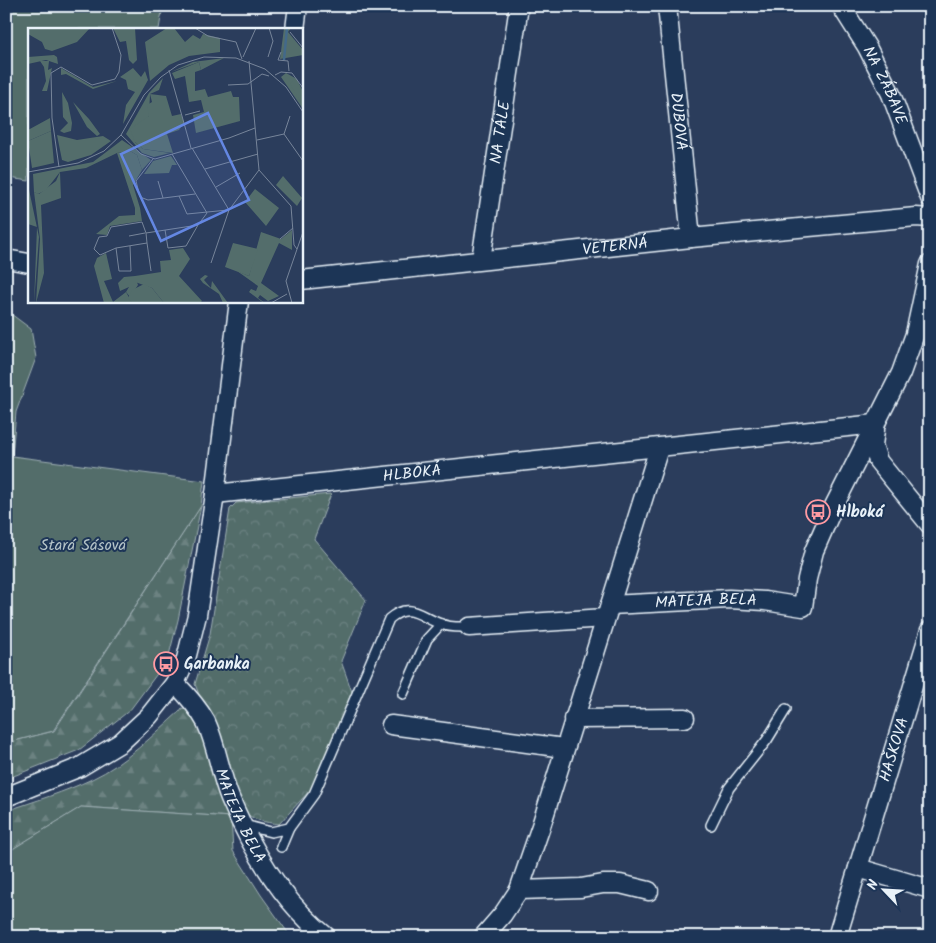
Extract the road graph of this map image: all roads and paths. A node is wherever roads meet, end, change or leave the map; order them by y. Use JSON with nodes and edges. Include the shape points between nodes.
{"nodes":[{"id":1,"x":298,"y":6,"type":"edge"},
{"id":2,"x":518,"y":6,"type":"edge"},
{"id":3,"x":666,"y":6,"type":"edge"},
{"id":4,"x":841,"y":6,"type":"edge"},
{"id":5,"x":295,"y":28,"type":"edge"},
{"id":6,"x":930,"y":198,"type":"edge"},
{"id":7,"x":930,"y":218,"type":"edge"},
{"id":8,"x":690,"y":238,"type":"junction"},
{"id":9,"x":6,"y":259,"type":"edge"},
{"id":10,"x":481,"y":260,"type":"junction"},
{"id":11,"x":28,"y":263,"type":"edge"},
{"id":12,"x":930,"y":264,"type":"edge"},
{"id":13,"x":302,"y":280,"type":"edge"},
{"id":14,"x":239,"y":302,"type":"edge"},
{"id":15,"x":876,"y":424,"type":"junction"},
{"id":16,"x":659,"y":448,"type":"junction"},
{"id":17,"x":215,"y":494,"type":"junction"},
{"id":18,"x":930,"y":525,"type":"edge"},
{"id":19,"x":608,"y":611,"type":"junction"},
{"id":20,"x":441,"y":624,"type":"junction"},
{"id":21,"x":469,"y":628,"type":"joint"},
{"id":22,"x":930,"y":630,"type":"edge"},
{"id":23,"x":176,"y":683,"type":"junction"},
{"id":24,"x":403,"y":694,"type":"dead end"},
{"id":25,"x":786,"y":709,"type":"dead end"},
{"id":26,"x":685,"y":718,"type":"dead end"},
{"id":27,"x":573,"y":719,"type":"junction"},
{"id":28,"x":391,"y":725,"type":"dead end"},
{"id":29,"x":564,"y":748,"type":"junction"},
{"id":30,"x":6,"y":797,"type":"edge"},
{"id":31,"x":244,"y":825,"type":"junction"},
{"id":32,"x":711,"y":825,"type":"dead end"},
{"id":33,"x":289,"y":828,"type":"junction"},
{"id":34,"x":281,"y":847,"type":"dead end"},
{"id":35,"x":858,"y":868,"type":"junction"},
{"id":36,"x":930,"y":888,"type":"edge"},
{"id":37,"x":519,"y":890,"type":"junction"},
{"id":38,"x":649,"y":891,"type":"dead end"},
{"id":39,"x":327,"y":937,"type":"edge"},
{"id":40,"x":483,"y":937,"type":"edge"},
{"id":41,"x":837,"y":937,"type":"edge"}],
"edges":[{"from":1,"to":5,"type":"street"},
{"from":2,"to":10,"type":"street","name":"NA TÁLE"},
{"from":3,"to":8,"type":"street","name":"DUBOVÁ"},
{"from":4,"to":6,"type":"street","name":"NA ZÁBAVE","via":[[891,94]]},
{"from":7,"to":8,"type":"street","name":"VETERNÁ","via":[[916,216]]},
{"from":8,"to":10,"type":"street","name":"VETERNÁ"},
{"from":9,"to":11,"type":"street"},
{"from":10,"to":13,"type":"street","name":"VETERNÁ"},
{"from":12,"to":15,"type":"street","via":[[916,334]]},
{"from":14,"to":17,"type":"street"},
{"from":15,"to":16,"type":"street","name":"HLBOKÁ"},
{"from":15,"to":18,"type":"street","via":[[873,446],[878,462]]},
{"from":15,"to":19,"type":"street","name":"MATEJA BELA","via":[[814,551],[803,607],[729,599]]},
{"from":16,"to":17,"type":"street","name":"HLBOKÁ"},
{"from":16,"to":19,"type":"street"},
{"from":17,"to":23,"type":"street","via":[[197,615]]},
{"from":19,"to":21,"type":"street","name":"MATEJA BELA"},
{"from":19,"to":27,"type":"street"},
{"from":20,"to":21,"type":"lane"},
{"from":20,"to":24,"type":"lane","via":[[427,640]]},
{"from":20,"to":33,"type":"lane","via":[[409,610],[397,612],[389,618],[322,778]]},
{"from":22,"to":35,"type":"street","name":"HAŠKOVA"},
{"from":23,"to":30,"type":"street","via":[[149,716],[120,742],[80,767]]},
{"from":23,"to":31,"type":"street","name":"MATEJA BELA","via":[[206,722],[230,797]]},
{"from":25,"to":32,"type":"lane","via":[[767,740],[729,788]]},
{"from":26,"to":27,"type":"street"},
{"from":27,"to":29,"type":"street"},
{"from":28,"to":29,"type":"street"},
{"from":29,"to":37,"type":"street"},
{"from":31,"to":33,"type":"lane","via":[[271,832]]},
{"from":31,"to":39,"type":"street","name":"MATEJA BELA","via":[[284,893],[307,921]]},
{"from":33,"to":34,"type":"lane"},
{"from":35,"to":36,"type":"street"},
{"from":35,"to":41,"type":"street","name":"HAŠKOVA"},
{"from":37,"to":38,"type":"street","via":[[620,884]]},
{"from":37,"to":40,"type":"street"}]}
